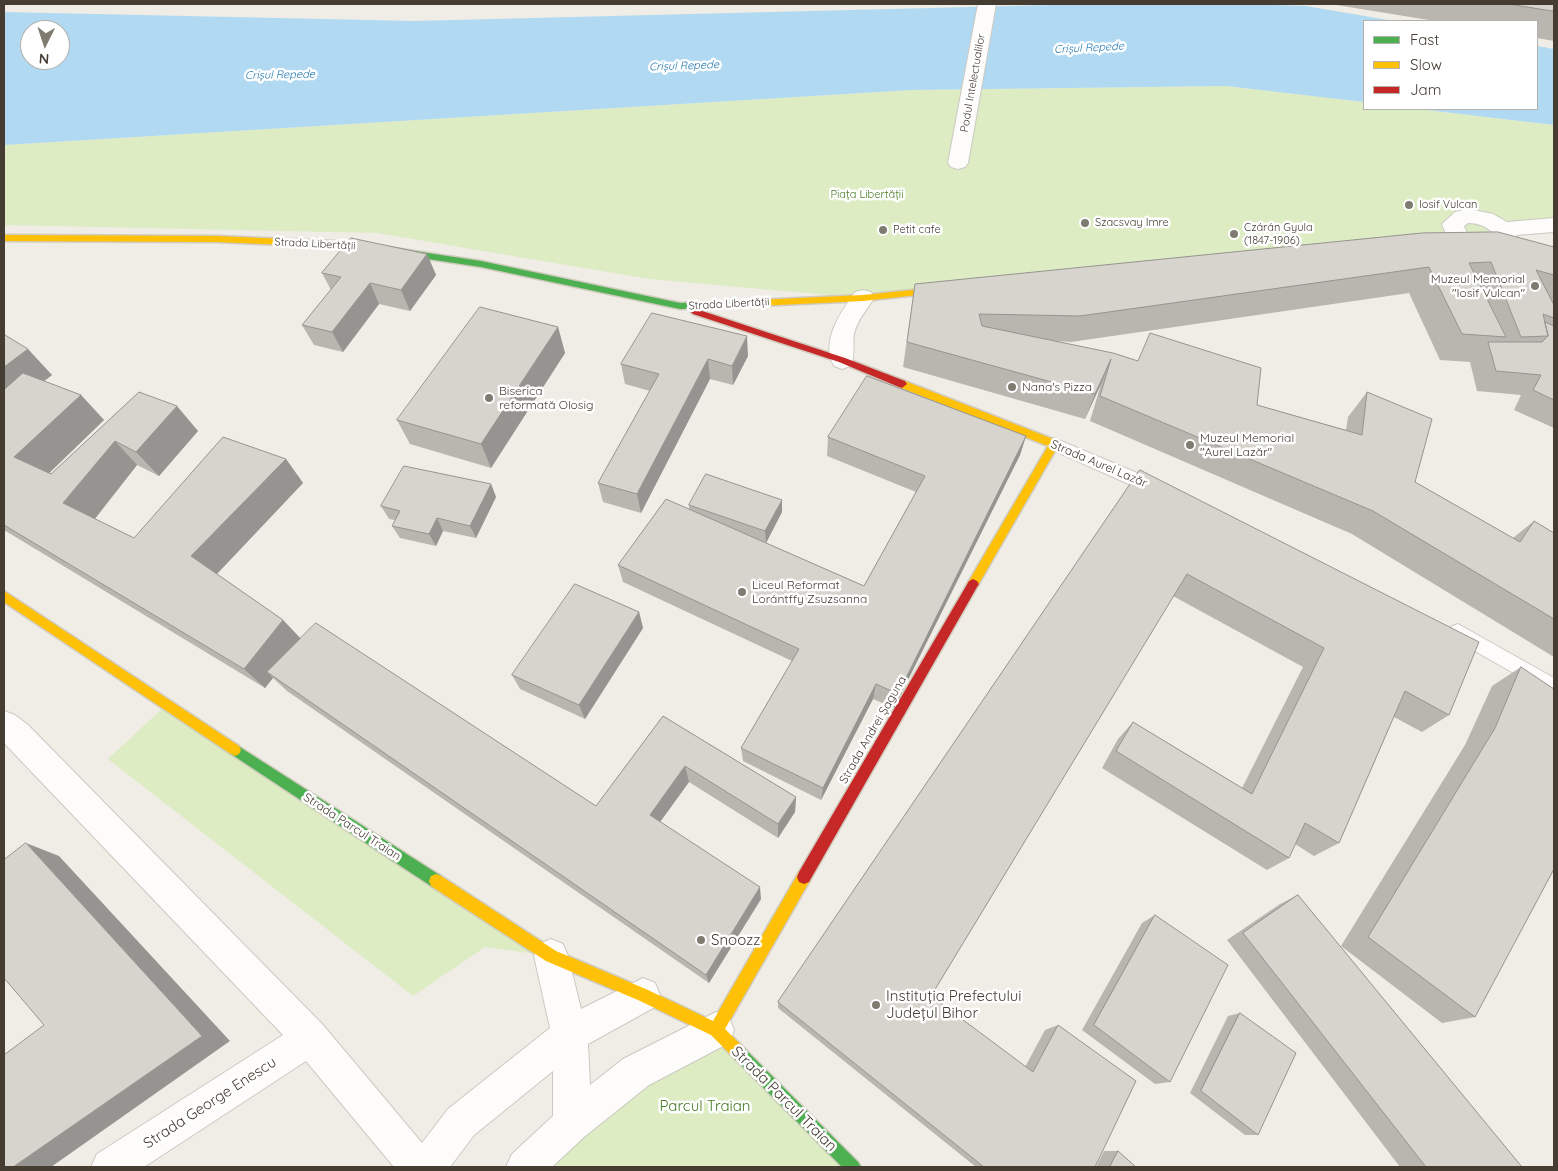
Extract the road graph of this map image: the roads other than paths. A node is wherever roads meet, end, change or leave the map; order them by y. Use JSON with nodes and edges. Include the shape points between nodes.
{"nodes":[{"id":1,"x":987,"y":4,"type":"edge"},
{"id":2,"x":958,"y":163,"type":"dead end"},
{"id":3,"x":1554,"y":225,"type":"edge"},
{"id":4,"x":4,"y":238,"type":"edge"},
{"id":5,"x":1507,"y":243,"type":"junction"},
{"id":6,"x":962,"y":288,"type":"edge"},
{"id":7,"x":863,"y":298,"type":"junction"},
{"id":8,"x":680,"y":306,"type":"junction"},
{"id":9,"x":842,"y":360,"type":"junction"},
{"id":10,"x":1054,"y":444,"type":"junction"},
{"id":11,"x":1171,"y":495,"type":"edge"},
{"id":12,"x":4,"y":596,"type":"edge"},
{"id":13,"x":1442,"y":624,"type":"edge"},
{"id":14,"x":1554,"y":688,"type":"edge"},
{"id":15,"x":4,"y":725,"type":"edge"},
{"id":16,"x":551,"y":956,"type":"junction"},
{"id":17,"x":643,"y":995,"type":"junction"},
{"id":18,"x":716,"y":1030,"type":"junction"},
{"id":19,"x":569,"y":1035,"type":"junction"},
{"id":20,"x":310,"y":1038,"type":"junction"},
{"id":21,"x":571,"y":1124,"type":"junction"},
{"id":22,"x":110,"y":1167,"type":"edge"},
{"id":23,"x":418,"y":1167,"type":"edge"},
{"id":24,"x":428,"y":1167,"type":"edge"},
{"id":25,"x":525,"y":1167,"type":"edge"},
{"id":26,"x":853,"y":1167,"type":"edge"}],
"edges":[{"from":1,"to":2,"type":"street","name":"Podul Intelectualilor"},
{"from":3,"to":5,"type":"street"},
{"from":4,"to":8,"type":"street","name":"Strada Libertății","via":[[216,239],[354,245],[481,264]]},
{"from":5,"to":5,"type":"street","via":[[1486,218],[1462,217],[1453,224],[1452,236],[1471,245],[1481,248]]},
{"from":6,"to":7,"type":"street","name":"Strada Libertății"},
{"from":7,"to":8,"type":"street","name":"Strada Libertății"},
{"from":7,"to":9,"type":"street","via":[[843,329],[840,342]]},
{"from":8,"to":9,"type":"street","name":"Strada Aurel Lazăr"},
{"from":9,"to":10,"type":"street","name":"Strada Aurel Lazăr"},
{"from":10,"to":11,"type":"lane","name":"Strada Aurel Lazăr"},
{"from":10,"to":18,"type":"street","name":"Strada Andrei Șaguna"},
{"from":12,"to":16,"type":"street","name":"Strada Parcul Traian"},
{"from":13,"to":14,"type":"lane"},
{"from":15,"to":20,"type":"street"},
{"from":16,"to":17,"type":"street","name":"Strada Parcul Traian"},
{"from":16,"to":19,"type":"street"},
{"from":17,"to":18,"type":"street","name":"Strada Parcul Traian"},
{"from":17,"to":19,"type":"street"},
{"from":18,"to":21,"type":"street","via":[[636,1072]]},
{"from":18,"to":26,"type":"street","name":"Strada Parcul Traian"},
{"from":19,"to":21,"type":"street"},
{"from":19,"to":24,"type":"street","via":[[461,1122]]},
{"from":20,"to":22,"type":"street","name":"Strada George Enescu"},
{"from":20,"to":23,"type":"street"},
{"from":21,"to":25,"type":"street"}]}
